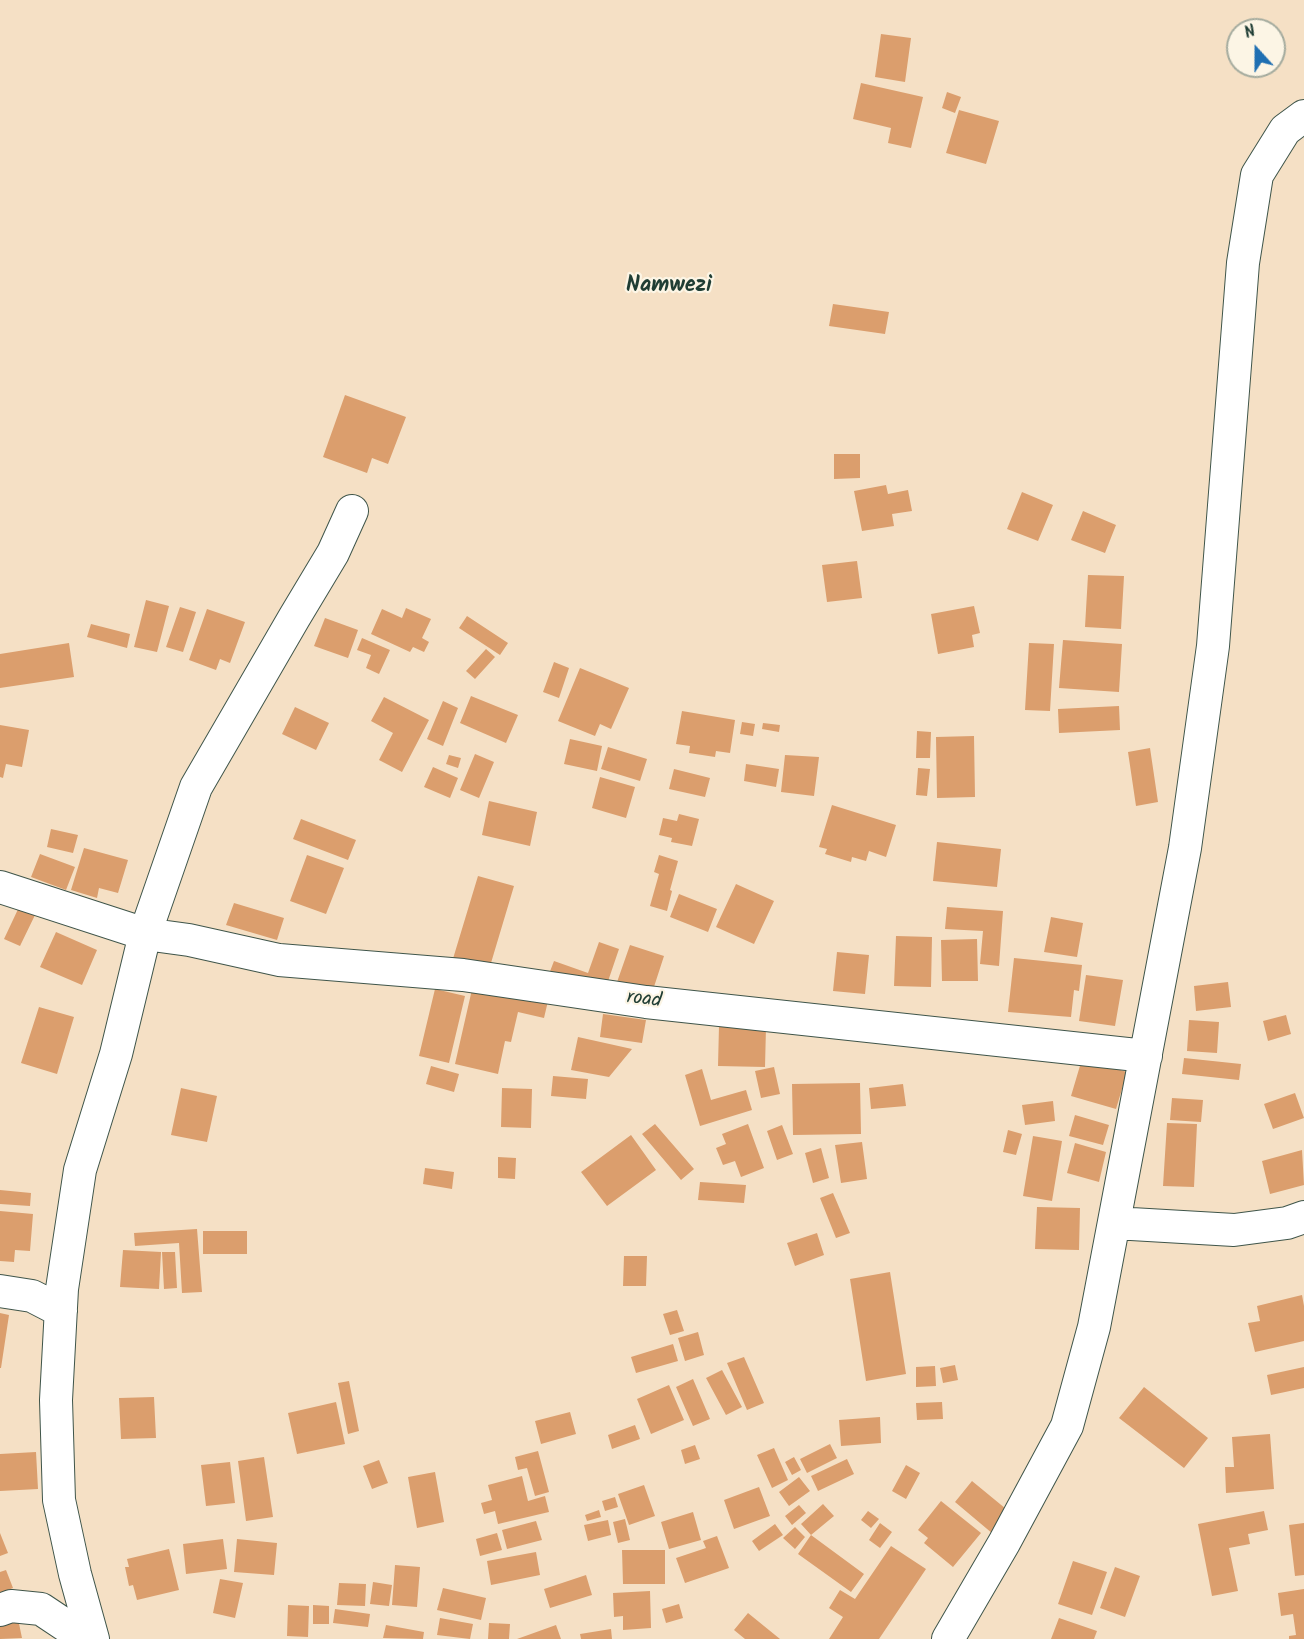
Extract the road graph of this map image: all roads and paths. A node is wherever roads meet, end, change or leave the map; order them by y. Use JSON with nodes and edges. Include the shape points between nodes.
{"nodes":[{"id":1,"x":1304,"y":116,"type":"edge"},
{"id":2,"x":352,"y":511,"type":"dead end"},
{"id":3,"x":0,"y":887,"type":"edge"},
{"id":4,"x":145,"y":934,"type":"junction"},
{"id":5,"x":1146,"y":1056,"type":"junction"},
{"id":6,"x":1304,"y":1217,"type":"edge"},
{"id":7,"x":1114,"y":1223,"type":"junction"},
{"id":8,"x":0,"y":1291,"type":"edge"},
{"id":9,"x":61,"y":1311,"type":"junction"},
{"id":10,"x":0,"y":1610,"type":"edge"},
{"id":11,"x":86,"y":1639,"type":"edge"},
{"id":12,"x":93,"y":1639,"type":"edge"},
{"id":13,"x":948,"y":1639,"type":"edge"}],
"edges":[{"from":1,"to":5,"type":"street","via":[[1285,130],[1257,175],[1243,263],[1213,646],[1185,848]]},
{"from":2,"to":4,"type":"street","via":[[333,553],[196,787]]},
{"from":3,"to":4,"type":"street","name":"road"},
{"from":4,"to":5,"type":"street","name":"road","via":[[279,960],[463,975],[646,1002]]},
{"from":4,"to":9,"type":"street","via":[[116,1054],[80,1170]]},
{"from":5,"to":7,"type":"street"},
{"from":6,"to":7,"type":"street","via":[[1234,1230]]},
{"from":7,"to":13,"type":"street","via":[[1094,1327],[1067,1426]]},
{"from":8,"to":9,"type":"street","via":[[32,1296]]},
{"from":9,"to":12,"type":"street","via":[[56,1400],[59,1500]]},
{"from":10,"to":11,"type":"street","via":[[11,1606],[41,1609]]}]}
